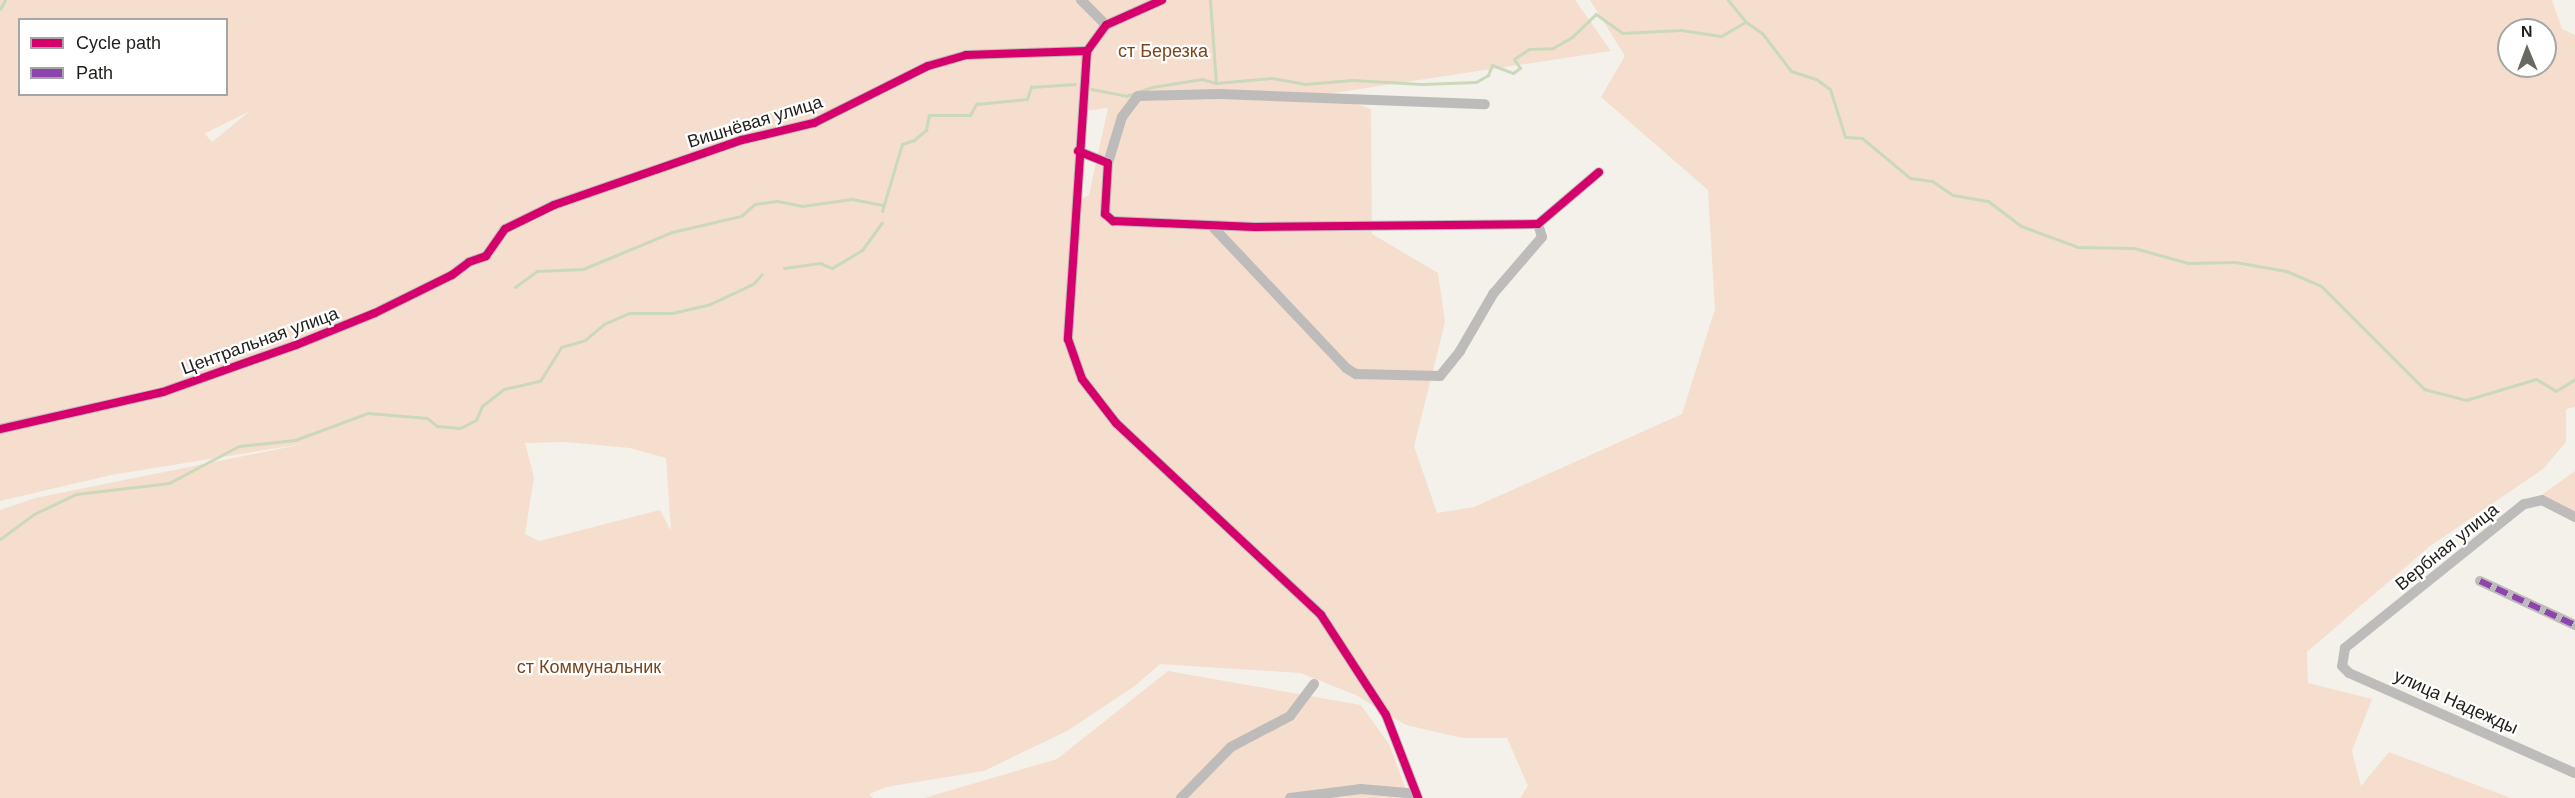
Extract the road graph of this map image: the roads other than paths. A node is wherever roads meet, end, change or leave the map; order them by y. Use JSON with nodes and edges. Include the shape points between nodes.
{"nodes":[{"id":1,"x":1081,"y":0,"type":"edge"},
{"id":2,"x":1162,"y":0,"type":"edge"},
{"id":3,"x":1106,"y":25,"type":"junction"},
{"id":4,"x":1087,"y":51,"type":"junction"},
{"id":5,"x":1485,"y":104,"type":"dead end"},
{"id":6,"x":1078,"y":152,"type":"junction"},
{"id":7,"x":1108,"y":163,"type":"junction"},
{"id":8,"x":1599,"y":172,"type":"dead end"},
{"id":9,"x":1538,"y":224,"type":"junction"},
{"id":10,"x":1211,"y":225,"type":"junction"},
{"id":11,"x":505,"y":229,"type":"joint"},
{"id":12,"x":0,"y":429,"type":"edge"},
{"id":13,"x":2575,"y":517,"type":"edge"},
{"id":14,"x":2480,"y":581,"type":"dead end"},
{"id":15,"x":2575,"y":625,"type":"edge"},
{"id":16,"x":2345,"y":648,"type":"joint"},
{"id":17,"x":1314,"y":684,"type":"dead end"},
{"id":18,"x":2575,"y":760,"type":"edge"},
{"id":19,"x":2572,"y":772,"type":"edge"},
{"id":20,"x":1181,"y":798,"type":"edge"},
{"id":21,"x":1290,"y":798,"type":"edge"},
{"id":22,"x":1418,"y":798,"type":"edge"}],
"edges":[{"from":1,"to":3,"type":"street"},
{"from":2,"to":3,"type":"street"},
{"from":3,"to":4,"type":"street"},
{"from":4,"to":6,"type":"street"},
{"from":4,"to":11,"type":"street","name":"Вишнёвая улица","via":[[957,57],[928,66],[814,123],[698,155],[554,205]]},
{"from":5,"to":7,"type":"street","via":[[1219,94],[1138,96],[1122,117]]},
{"from":6,"to":7,"type":"street"},
{"from":6,"to":22,"type":"street","via":[[1068,339],[1082,379],[1116,423],[1321,615],[1386,715]]},
{"from":7,"to":10,"type":"street","via":[[1105,214],[1113,221]]},
{"from":8,"to":9,"type":"street"},
{"from":9,"to":10,"type":"street"},
{"from":9,"to":10,"type":"street","via":[[1542,237],[1493,294],[1460,351],[1440,376],[1356,374],[1346,368]]},
{"from":11,"to":12,"type":"street","name":"Центральная улица","via":[[486,256],[469,262],[452,275],[375,313],[296,345],[163,392]]},
{"from":13,"to":16,"type":"street","name":"Вербная улица","via":[[2541,500],[2524,504]]},
{"from":14,"to":15,"type":"street"},
{"from":16,"to":19,"type":"street","name":"улица Надежды","via":[[2342,666],[2349,673]]},
{"from":17,"to":20,"type":"street","via":[[1290,716],[1231,747]]},
{"from":18,"to":19,"type":"street"},
{"from":21,"to":22,"type":"street","via":[[1361,789],[1407,793]]}]}
